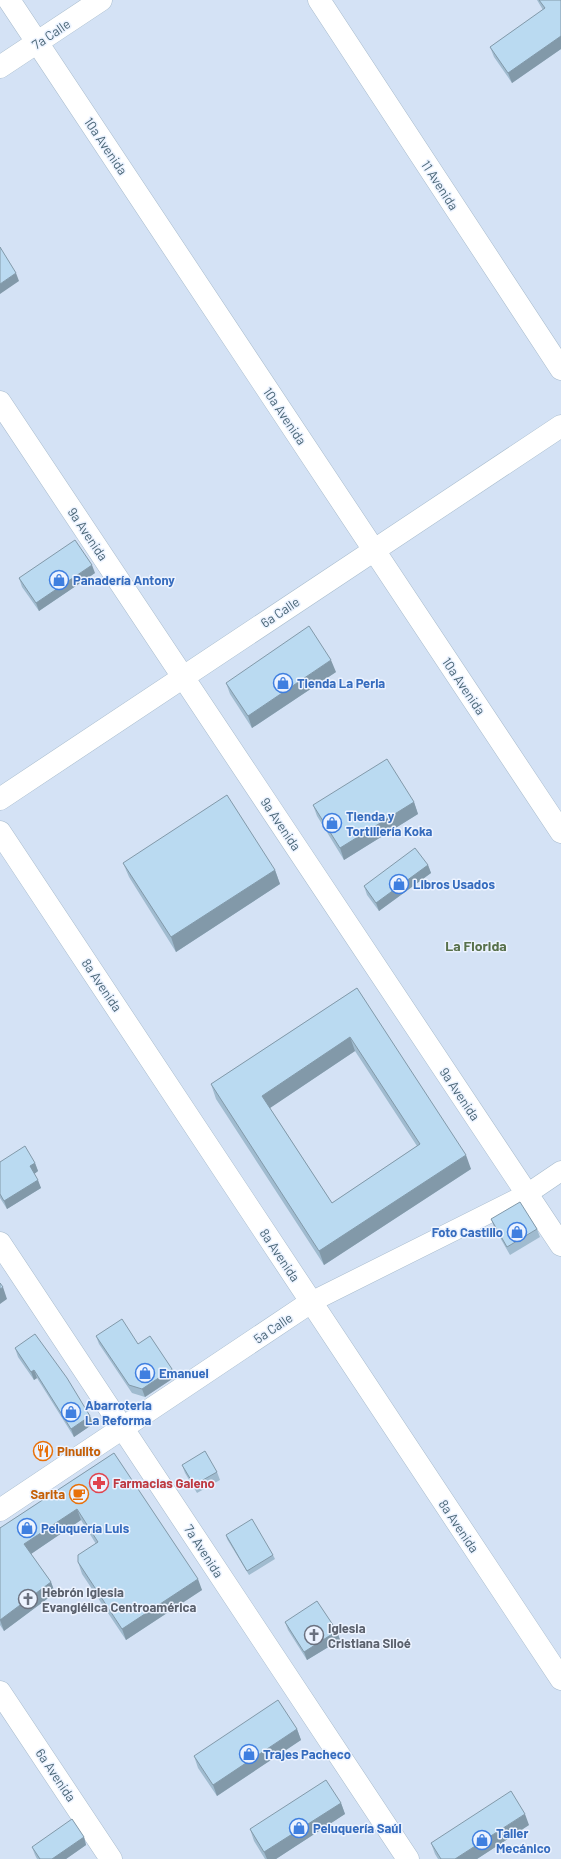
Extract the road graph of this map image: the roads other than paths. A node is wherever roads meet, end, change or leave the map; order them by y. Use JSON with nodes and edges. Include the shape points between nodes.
{"nodes":[{"id":1,"x":9,"y":0,"type":"edge"},
{"id":2,"x":101,"y":0,"type":"edge"},
{"id":3,"x":318,"y":0,"type":"edge"},
{"id":4,"x":37,"y":43,"type":"junction"},
{"id":5,"x":0,"y":67,"type":"edge"},
{"id":6,"x":561,"y":369,"type":"edge"},
{"id":7,"x":0,"y":402,"type":"edge"},
{"id":8,"x":561,"y":426,"type":"edge"},
{"id":9,"x":374,"y":549,"type":"junction"},
{"id":10,"x":183,"y":677,"type":"junction"},
{"id":11,"x":0,"y":799,"type":"edge"},
{"id":12,"x":0,"y":832,"type":"edge"},
{"id":13,"x":561,"y":832,"type":"edge"},
{"id":14,"x":561,"y":1171,"type":"edge"},
{"id":15,"x":527,"y":1194,"type":"junction"},
{"id":16,"x":0,"y":1243,"type":"edge"},
{"id":17,"x":561,"y":1245,"type":"edge"},
{"id":18,"x":312,"y":1302,"type":"junction"},
{"id":19,"x":122,"y":1428,"type":"junction"},
{"id":20,"x":0,"y":1510,"type":"edge"},
{"id":21,"x":561,"y":1679,"type":"edge"},
{"id":22,"x":0,"y":1692,"type":"edge"},
{"id":23,"x":112,"y":1859,"type":"edge"},
{"id":24,"x":408,"y":1859,"type":"edge"}],
"edges":[{"from":1,"to":4,"type":"street","name":"10a Avenida"},
{"from":2,"to":4,"type":"street","name":"7a Calle"},
{"from":3,"to":6,"type":"street","name":"11 Avenida"},
{"from":4,"to":5,"type":"street","name":"7a Calle"},
{"from":4,"to":9,"type":"street","name":"10a Avenida"},
{"from":7,"to":10,"type":"street","name":"9a Avenida"},
{"from":8,"to":9,"type":"street","name":"6a Calle"},
{"from":9,"to":10,"type":"street","name":"6a Calle"},
{"from":9,"to":13,"type":"street","name":"10a Avenida"},
{"from":10,"to":11,"type":"street","name":"6a Calle"},
{"from":10,"to":15,"type":"street","name":"9a Avenida"},
{"from":12,"to":18,"type":"street","name":"8a Avenida"},
{"from":14,"to":15,"type":"street","name":"5a Calle"},
{"from":15,"to":17,"type":"street","name":"9a Avenida"},
{"from":15,"to":18,"type":"street","name":"5a Calle"},
{"from":16,"to":19,"type":"street","name":"7a Avenida"},
{"from":18,"to":19,"type":"street","name":"5a Calle"},
{"from":18,"to":21,"type":"street","name":"8a Avenida"},
{"from":19,"to":20,"type":"street","name":"5a Calle"},
{"from":19,"to":24,"type":"street","name":"7a Avenida"},
{"from":22,"to":23,"type":"street","name":"6a Avenida"}]}
